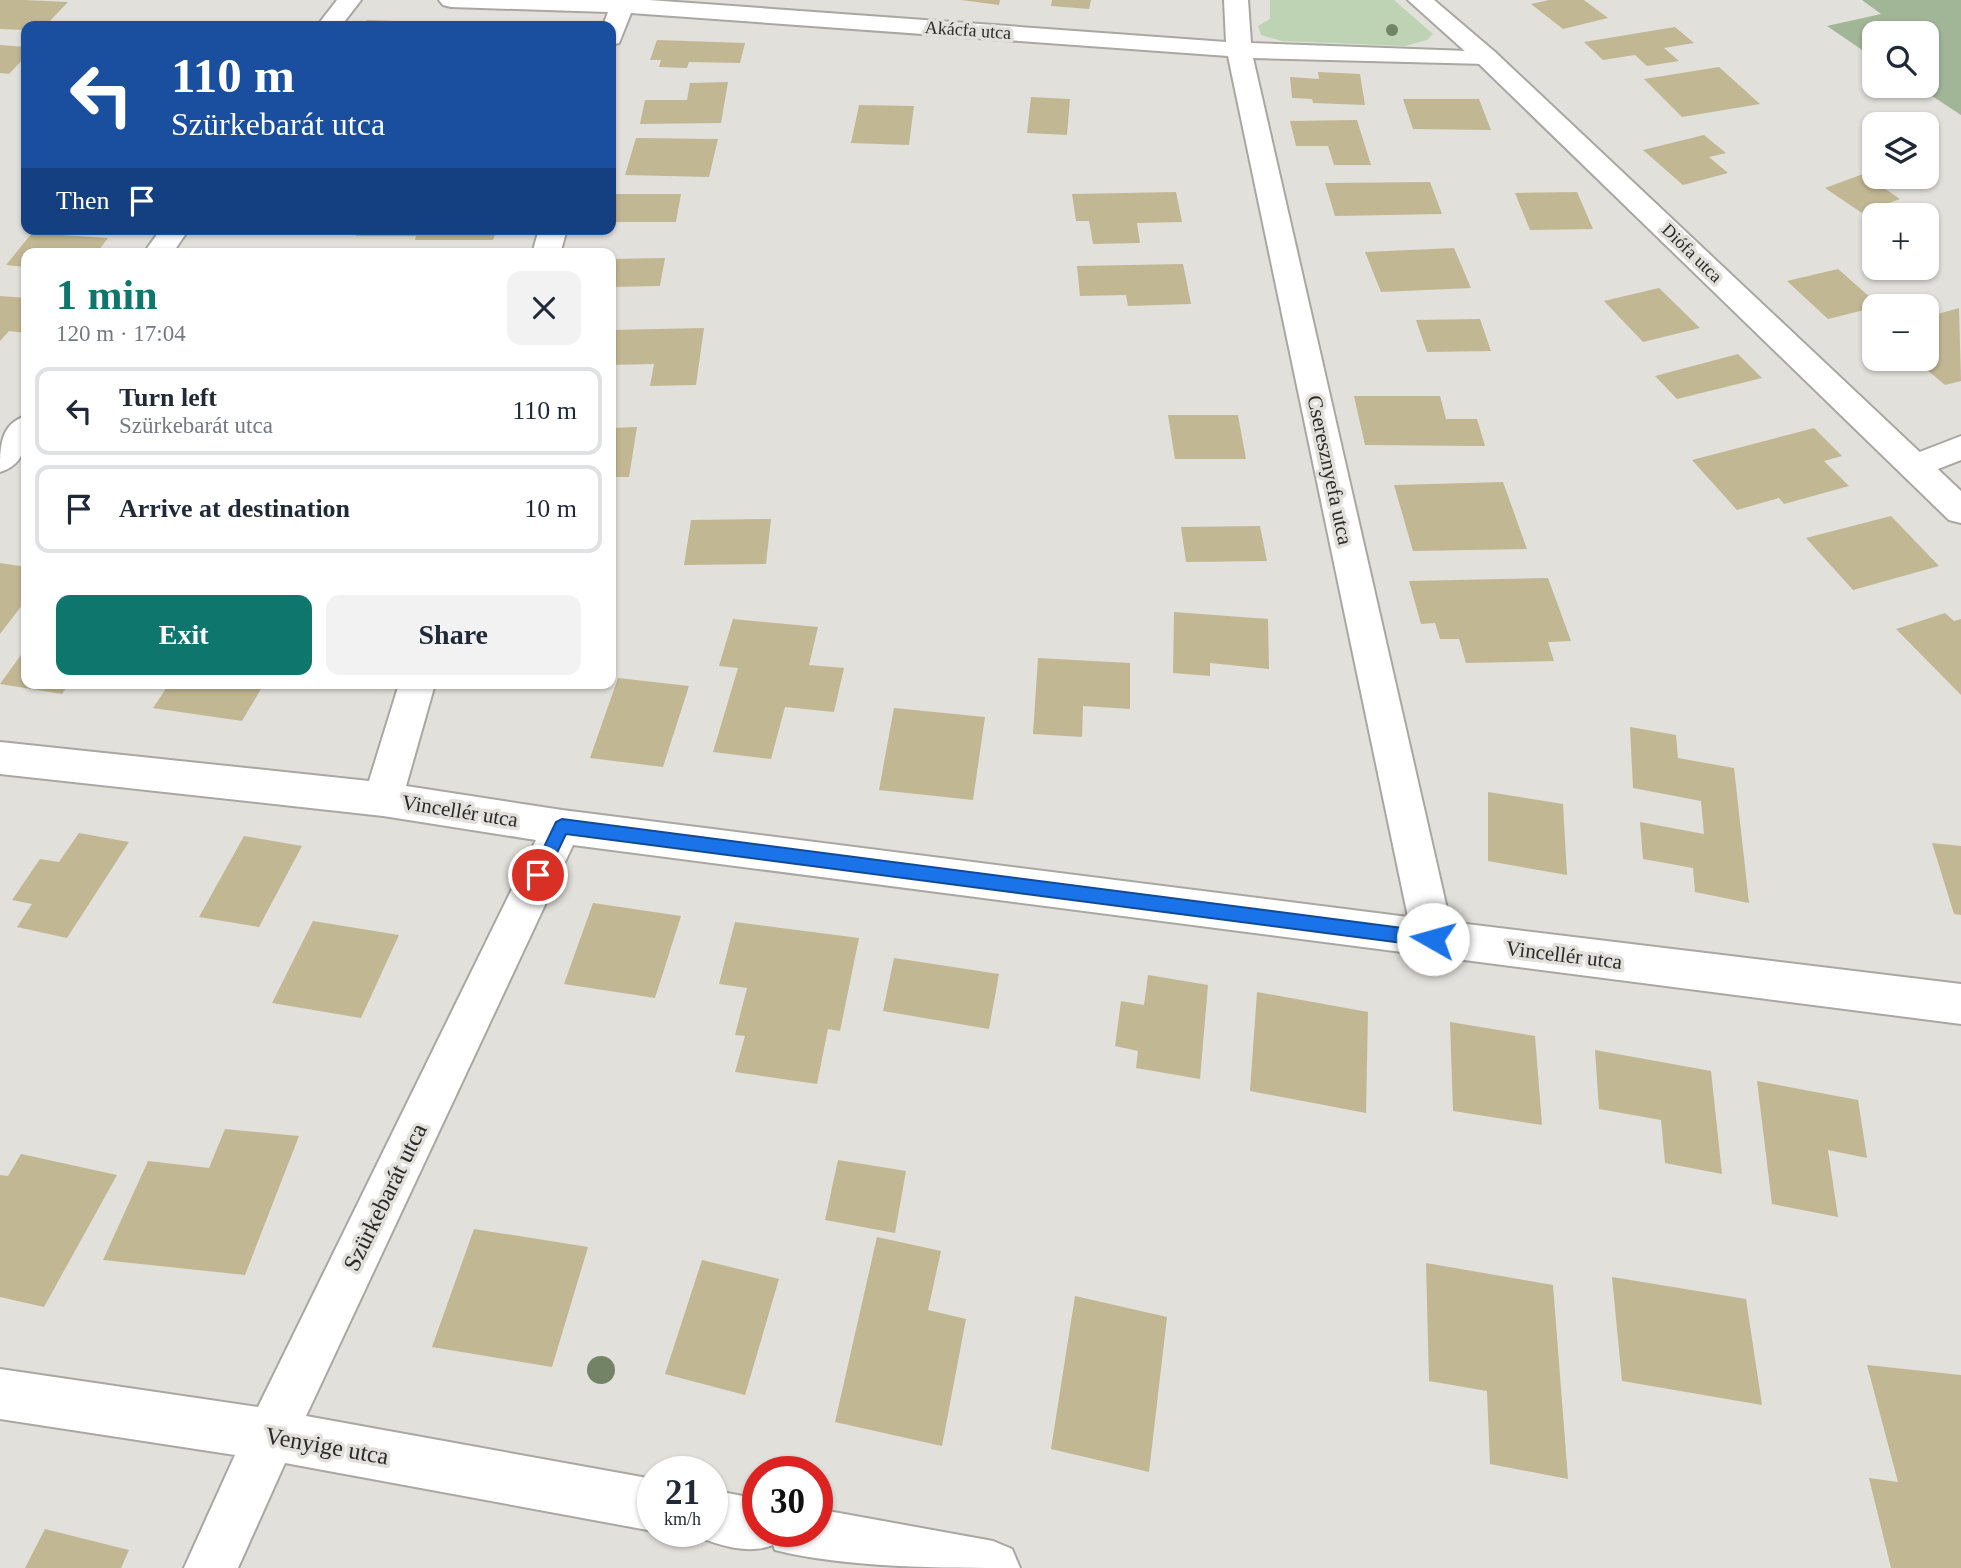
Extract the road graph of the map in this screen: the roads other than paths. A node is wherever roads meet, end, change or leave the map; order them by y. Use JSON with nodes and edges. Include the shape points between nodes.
{"nodes":[{"id":1,"x":349,"y":0,"type":"edge"},
{"id":2,"x":450,"y":0,"type":"edge"},
{"id":3,"x":1236,"y":0,"type":"edge"},
{"id":4,"x":1420,"y":0,"type":"edge"},
{"id":5,"x":622,"y":3,"type":"edge"},
{"id":6,"x":333,"y":21,"type":"edge"},
{"id":7,"x":616,"y":22,"type":"edge"},
{"id":8,"x":1238,"y":50,"type":"junction"},
{"id":9,"x":1486,"y":57,"type":"junction"},
{"id":10,"x":21,"y":434,"type":"edge"},
{"id":11,"x":1961,"y":447,"type":"edge"},
{"id":12,"x":0,"y":461,"type":"edge"},
{"id":13,"x":1916,"y":466,"type":"junction"},
{"id":14,"x":1961,"y":510,"type":"edge"},
{"id":15,"x":416,"y":689,"type":"edge"},
{"id":16,"x":0,"y":758,"type":"edge"},
{"id":17,"x":383,"y":799,"type":"junction"},
{"id":18,"x":562,"y":827,"type":"junction"},
{"id":19,"x":1433,"y":939,"type":"junction"},
{"id":20,"x":1961,"y":1004,"type":"edge"},
{"id":21,"x":0,"y":1394,"type":"edge"},
{"id":22,"x":271,"y":1435,"type":"junction"},
{"id":23,"x":637,"y":1502,"type":"edge"},
{"id":24,"x":833,"y":1540,"type":"edge"},
{"id":25,"x":937,"y":1563,"type":"edge"},
{"id":26,"x":211,"y":1568,"type":"edge"},
{"id":27,"x":993,"y":1568,"type":"edge"}],
"edges":[{"from":1,"to":6,"type":"street"},
{"from":2,"to":5,"type":"street","name":"Akácfa utca"},
{"from":3,"to":8,"type":"street","name":"Cseresznyefa utca"},
{"from":4,"to":9,"type":"street","name":"Diófa utca"},
{"from":5,"to":7,"type":"street"},
{"from":5,"to":8,"type":"street","name":"Akácfa utca"},
{"from":8,"to":9,"type":"street","name":"Akácfa utca"},
{"from":8,"to":19,"type":"street","name":"Cseresznyefa utca"},
{"from":9,"to":13,"type":"street","name":"Diófa utca"},
{"from":10,"to":12,"type":"street"},
{"from":11,"to":13,"type":"street"},
{"from":13,"to":14,"type":"street","name":"Diófa utca"},
{"from":15,"to":17,"type":"street"},
{"from":16,"to":17,"type":"street","name":"Vincellér utca"},
{"from":17,"to":18,"type":"street","name":"Vincellér utca"},
{"from":18,"to":19,"type":"street","name":"Vincellér utca"},
{"from":18,"to":22,"type":"street","name":"Szürkebarát utca"},
{"from":19,"to":20,"type":"street","name":"Vincellér utca"},
{"from":21,"to":22,"type":"street","name":"Venyige utca"},
{"from":22,"to":23,"type":"street","name":"Venyige utca"},
{"from":22,"to":26,"type":"street","name":"Szürkebarát utca"},
{"from":24,"to":25,"type":"street"},
{"from":25,"to":27,"type":"street"}]}
